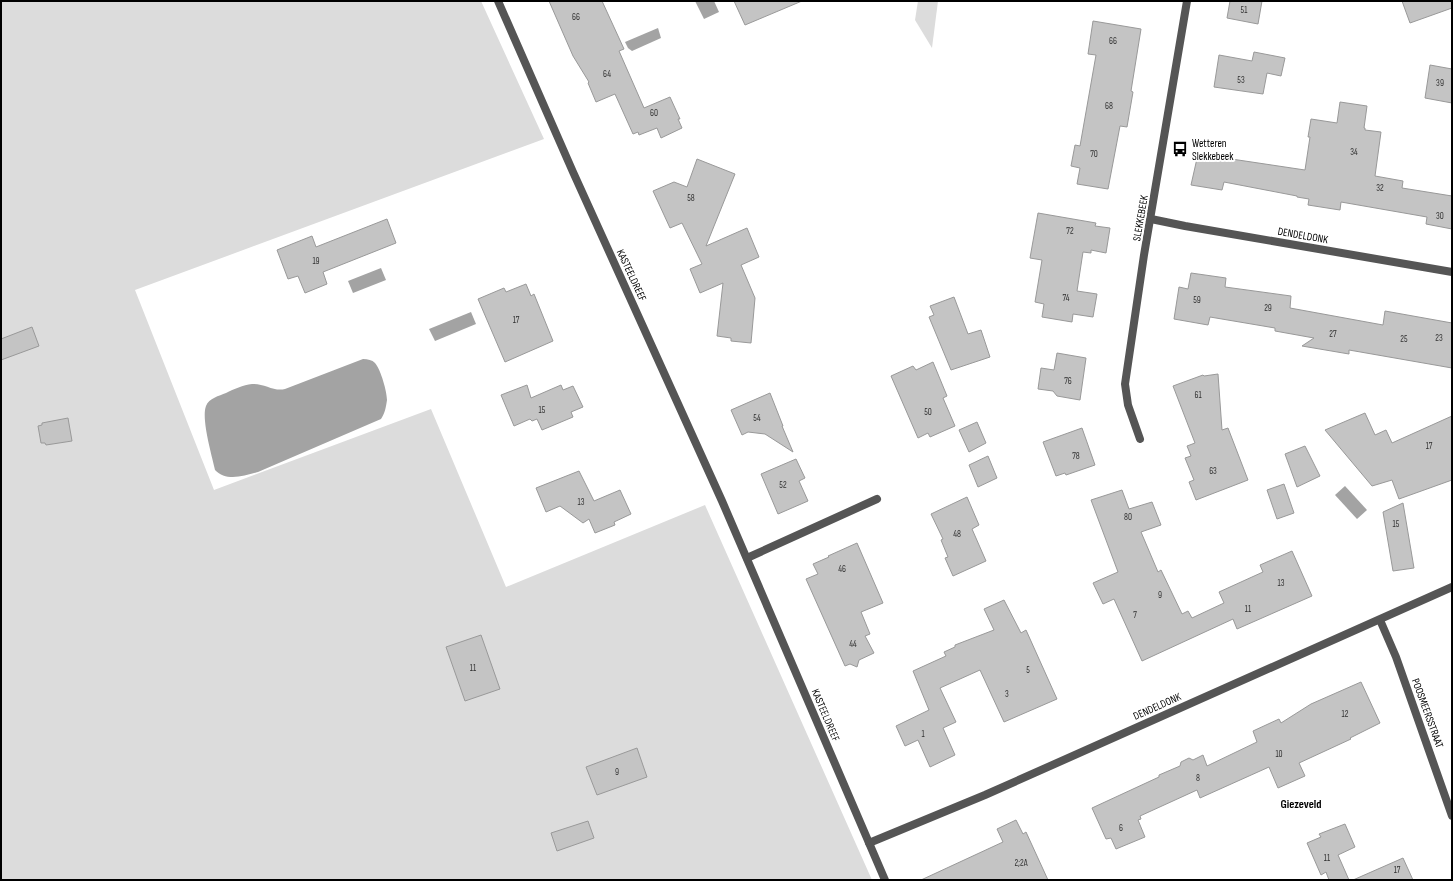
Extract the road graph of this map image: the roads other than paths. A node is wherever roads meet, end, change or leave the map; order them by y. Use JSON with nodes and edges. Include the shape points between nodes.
{"nodes":[{"id":1,"x":498,"y":1,"type":"edge"},
{"id":2,"x":1187,"y":1,"type":"edge"},
{"id":3,"x":1151,"y":219,"type":"junction"},
{"id":4,"x":1452,"y":272,"type":"edge"},
{"id":5,"x":1140,"y":439,"type":"dead end"},
{"id":6,"x":877,"y":499,"type":"dead end"},
{"id":7,"x":747,"y":558,"type":"junction"},
{"id":8,"x":1452,"y":587,"type":"edge"},
{"id":9,"x":1380,"y":620,"type":"junction"},
{"id":10,"x":1452,"y":816,"type":"edge"},
{"id":11,"x":869,"y":843,"type":"junction"},
{"id":12,"x":885,"y":880,"type":"edge"}],
"edges":[{"from":1,"to":7,"type":"street","name":"KASTEELDREEF"},
{"from":2,"to":3,"type":"street","name":"SLEKKEBEEK"},
{"from":3,"to":4,"type":"street","name":"DENDELDONK"},
{"from":3,"to":5,"type":"street","name":"SLEKKEBEEK","via":[[1125,384],[1128,405]]},
{"from":6,"to":7,"type":"street"},
{"from":7,"to":11,"type":"street","name":"KASTEELDREEF"},
{"from":8,"to":9,"type":"street","name":"DENDELDONK"},
{"from":9,"to":10,"type":"street","name":"POOSMEERSSTRAAT","via":[[1396,657]]},
{"from":9,"to":11,"type":"street","name":"DENDELDONK","via":[[992,792]]},
{"from":11,"to":12,"type":"street","name":"KASTEELDREEF"}]}
